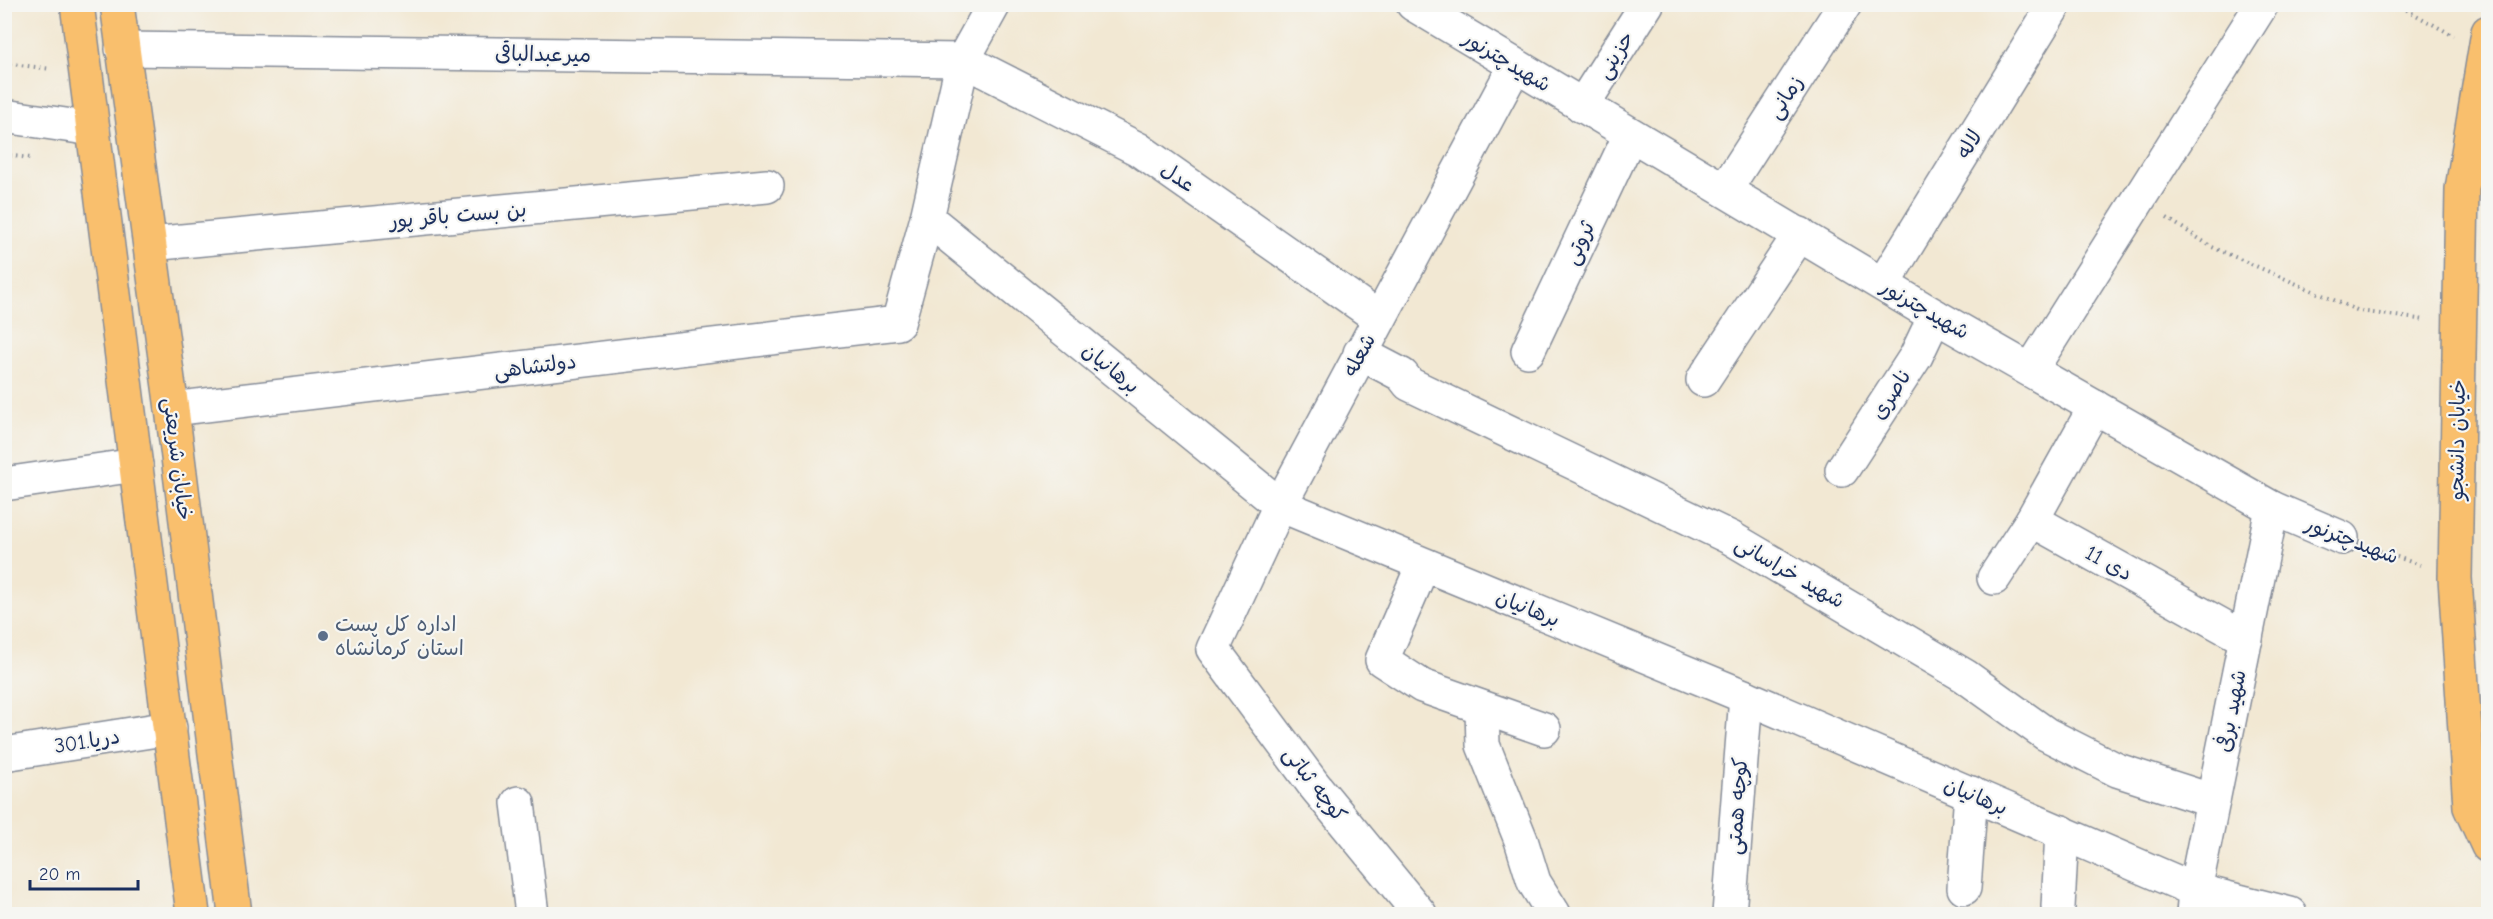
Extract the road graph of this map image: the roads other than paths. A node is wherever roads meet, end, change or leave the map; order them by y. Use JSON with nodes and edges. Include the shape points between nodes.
{"nodes":[{"id":1,"x":77,"y":4,"type":"edge"},
{"id":2,"x":117,"y":4,"type":"edge"},
{"id":3,"x":994,"y":4,"type":"edge"},
{"id":4,"x":1647,"y":4,"type":"edge"},
{"id":5,"x":1845,"y":4,"type":"edge"},
{"id":6,"x":2055,"y":4,"type":"edge"},
{"id":7,"x":2262,"y":4,"type":"edge"},
{"id":8,"x":1419,"y":6,"type":"edge"},
{"id":9,"x":2487,"y":42,"type":"edge"},
{"id":10,"x":122,"y":49,"type":"junction"},
{"id":11,"x":963,"y":60,"type":"junction"},
{"id":12,"x":1515,"y":66,"type":"junction"},
{"id":13,"x":1582,"y":106,"type":"junction"},
{"id":14,"x":4,"y":116,"type":"edge"},
{"id":15,"x":93,"y":129,"type":"junction"},
{"id":16,"x":1630,"y":135,"type":"junction"},
{"id":17,"x":767,"y":186,"type":"dead end"},
{"id":18,"x":1725,"y":190,"type":"junction"},
{"id":19,"x":927,"y":218,"type":"junction"},
{"id":20,"x":1800,"y":234,"type":"junction"},
{"id":21,"x":150,"y":244,"type":"junction"},
{"id":22,"x":1883,"y":284,"type":"junction"},
{"id":23,"x":1935,"y":316,"type":"junction"},
{"id":24,"x":1379,"y":318,"type":"junction"},
{"id":25,"x":1528,"y":351,"type":"dead end"},
{"id":26,"x":1360,"y":353,"type":"junction"},
{"id":27,"x":2031,"y":370,"type":"junction"},
{"id":28,"x":1703,"y":380,"type":"dead end"},
{"id":29,"x":2095,"y":407,"type":"junction"},
{"id":30,"x":172,"y":409,"type":"junction"},
{"id":31,"x":136,"y":465,"type":"junction"},
{"id":32,"x":1842,"y":470,"type":"dead end"},
{"id":33,"x":4,"y":484,"type":"edge"},
{"id":34,"x":1280,"y":505,"type":"junction"},
{"id":35,"x":2272,"y":508,"type":"junction"},
{"id":36,"x":2032,"y":520,"type":"junction"},
{"id":37,"x":2342,"y":537,"type":"road end"},
{"id":38,"x":1424,"y":565,"type":"junction"},
{"id":39,"x":1994,"y":578,"type":"dead end"},
{"id":40,"x":2246,"y":639,"type":"junction"},
{"id":41,"x":1214,"y":649,"type":"joint"},
{"id":42,"x":1746,"y":697,"type":"junction"},
{"id":43,"x":1482,"y":708,"type":"junction"},
{"id":44,"x":170,"y":728,"type":"junction"},
{"id":45,"x":1544,"y":729,"type":"dead end"},
{"id":46,"x":4,"y":754,"type":"edge"},
{"id":47,"x":1971,"y":793,"type":"junction"},
{"id":48,"x":2213,"y":801,"type":"junction"},
{"id":49,"x":518,"y":803,"type":"dead end"},
{"id":50,"x":2062,"y":832,"type":"junction"},
{"id":51,"x":2488,"y":846,"type":"edge"},
{"id":52,"x":1964,"y":888,"type":"dead end"},
{"id":53,"x":2194,"y":902,"type":"edge"},
{"id":54,"x":2058,"y":907,"type":"dead end"},
{"id":55,"x":194,"y":915,"type":"edge"},
{"id":56,"x":235,"y":915,"type":"edge"},
{"id":57,"x":532,"y":915,"type":"edge"},
{"id":58,"x":1420,"y":915,"type":"edge"},
{"id":59,"x":1554,"y":915,"type":"edge"},
{"id":60,"x":1729,"y":915,"type":"edge"},
{"id":61,"x":2290,"y":915,"type":"edge"}],
"edges":[{"from":1,"to":15,"type":"main road","name":"خیابان شریعتی"},
{"from":2,"to":10,"type":"main road","name":"خیابان شریعتی"},
{"from":3,"to":11,"type":"street"},
{"from":4,"to":13,"type":"street","name":"حزینی"},
{"from":5,"to":18,"type":"street","name":"زمانی"},
{"from":6,"to":22,"type":"street","name":"لاله"},
{"from":7,"to":27,"type":"street"},
{"from":8,"to":12,"type":"street","name":"شهیدچترنور"},
{"from":9,"to":51,"type":"main road","name":"خیابان دانشجو","via":[[2462,189],[2455,578],[2470,807]]},
{"from":10,"to":11,"type":"street","name":"میرعبدالباقی"},
{"from":10,"to":21,"type":"main road","name":"خیابان شریعتی"},
{"from":11,"to":19,"type":"street"},
{"from":11,"to":24,"type":"street","name":"عدل","via":[[1138,149]]},
{"from":12,"to":13,"type":"street","name":"شهیدچترنور"},
{"from":12,"to":24,"type":"street","name":"شعله"},
{"from":13,"to":16,"type":"street","name":"شهیدچترنور"},
{"from":14,"to":15,"type":"street"},
{"from":15,"to":31,"type":"main road","name":"خیابان شریعتی"},
{"from":16,"to":18,"type":"street","name":"شهیدچترنور"},
{"from":16,"to":25,"type":"street","name":"ثروتی"},
{"from":17,"to":21,"type":"street","name":"بن بست باقر پور"},
{"from":18,"to":20,"type":"street","name":"شهیدچترنور"},
{"from":19,"to":30,"type":"street","name":"دولتشاهی","via":[[898,323]]},
{"from":19,"to":34,"type":"street","name":"برهانیان"},
{"from":20,"to":22,"type":"street","name":"شهیدچترنور"},
{"from":20,"to":28,"type":"street"},
{"from":21,"to":30,"type":"main road","name":"خیابان شریعتی"},
{"from":22,"to":23,"type":"street","name":"شهیدچترنور"},
{"from":23,"to":27,"type":"street","name":"شهیدچترنور"},
{"from":23,"to":32,"type":"street","name":"ناصری","via":[[1916,356]]},
{"from":24,"to":26,"type":"street","name":"شعله"},
{"from":26,"to":34,"type":"street","name":"شعله"},
{"from":26,"to":48,"type":"street","name":"شهید خراسانی","via":[[1402,375],[1409,384],[1731,538],[1965,676],[2046,734],[2116,770]]},
{"from":27,"to":29,"type":"street","name":"شهیدچترنور"},
{"from":29,"to":35,"type":"street","name":"شهیدچترنور"},
{"from":29,"to":36,"type":"street"},
{"from":30,"to":56,"type":"main road","name":"خیابان شریعتی"},
{"from":31,"to":33,"type":"street"},
{"from":31,"to":44,"type":"main road","name":"خیابان شریعتی"},
{"from":34,"to":38,"type":"street","name":"برهانیان"},
{"from":34,"to":41,"type":"street","name":"شعله"},
{"from":35,"to":37,"type":"street","name":"شهیدچترنور"},
{"from":35,"to":40,"type":"street","name":"شهید برفی"},
{"from":36,"to":39,"type":"street"},
{"from":36,"to":40,"type":"street","name":"11 دی"},
{"from":38,"to":42,"type":"street","name":"برهانیان"},
{"from":38,"to":43,"type":"street","via":[[1382,660],[1422,686]]},
{"from":40,"to":48,"type":"street","name":"شهید برفی"},
{"from":41,"to":58,"type":"street","name":"کوچه ثباتی","via":[[1314,785]]},
{"from":42,"to":47,"type":"street","name":"برهانیان"},
{"from":42,"to":60,"type":"street","name":"کوچه همتی"},
{"from":43,"to":45,"type":"street"},
{"from":43,"to":59,"type":"street","via":[[1483,745],[1534,882]]},
{"from":44,"to":46,"type":"street","name":"301.دریا"},
{"from":44,"to":55,"type":"main road","name":"خیابان شریعتی"},
{"from":47,"to":50,"type":"street","name":"برهانیان"},
{"from":47,"to":52,"type":"street"},
{"from":48,"to":53,"type":"street","name":"شهید برفی"},
{"from":49,"to":57,"type":"street"},
{"from":50,"to":53,"type":"street","name":"برهانیان"},
{"from":50,"to":54,"type":"street"},
{"from":53,"to":61,"type":"street","name":"برهانیان"}]}
